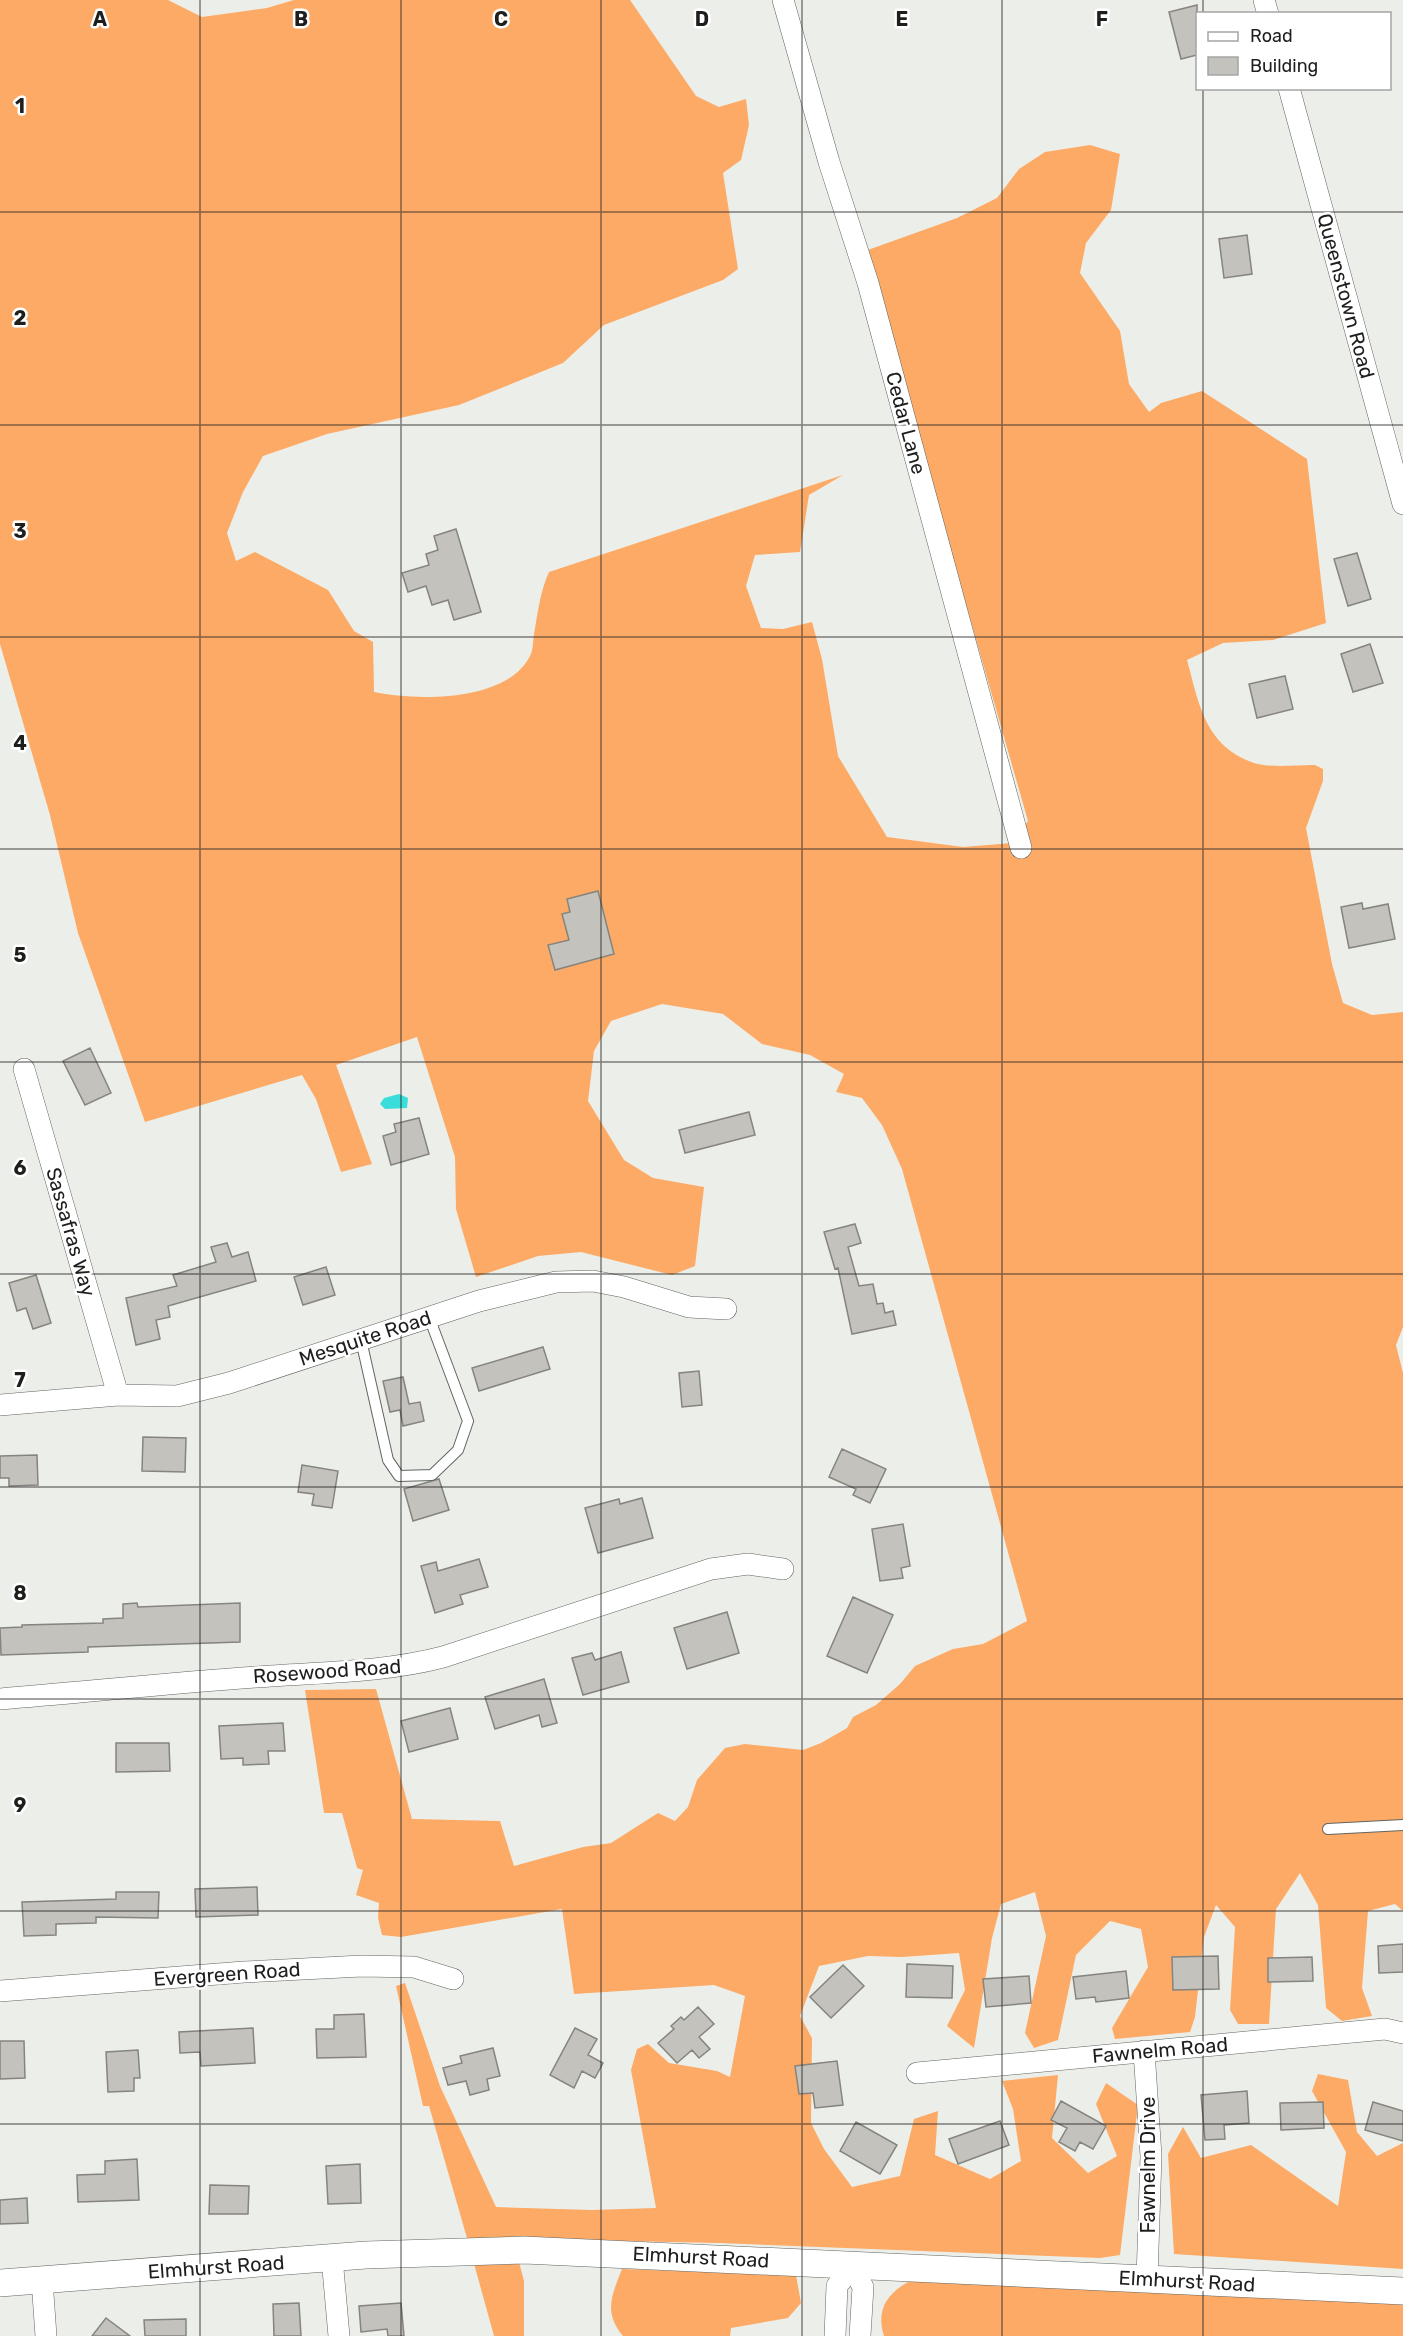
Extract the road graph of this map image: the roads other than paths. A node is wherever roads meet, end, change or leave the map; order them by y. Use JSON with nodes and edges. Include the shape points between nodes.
{"nodes":[{"id":1,"x":783,"y":0,"type":"edge"},
{"id":2,"x":1290,"y":90,"type":"edge"},
{"id":3,"x":1403,"y":504,"type":"edge"},
{"id":4,"x":1022,"y":848,"type":"dead end"},
{"id":5,"x":24,"y":1068,"type":"dead end"},
{"id":6,"x":726,"y":1310,"type":"dead end"},
{"id":7,"x":429,"y":1317,"type":"junction"},
{"id":8,"x":361,"y":1340,"type":"junction"},
{"id":9,"x":118,"y":1395,"type":"junction"},
{"id":10,"x":0,"y":1405,"type":"edge"},
{"id":11,"x":783,"y":1569,"type":"dead end"},
{"id":12,"x":0,"y":1699,"type":"edge"},
{"id":13,"x":1403,"y":1825,"type":"edge"},
{"id":14,"x":1328,"y":1829,"type":"dead end"},
{"id":15,"x":453,"y":1979,"type":"dead end"},
{"id":16,"x":0,"y":1991,"type":"edge"},
{"id":17,"x":1403,"y":2032,"type":"edge"},
{"id":18,"x":1144,"y":2051,"type":"junction"},
{"id":19,"x":917,"y":2073,"type":"dead end"},
{"id":20,"x":332,"y":2258,"type":"junction"},
{"id":21,"x":852,"y":2266,"type":"junction"},
{"id":22,"x":1147,"y":2279,"type":"junction"},
{"id":23,"x":42,"y":2280,"type":"junction"},
{"id":24,"x":0,"y":2283,"type":"edge"},
{"id":25,"x":1403,"y":2291,"type":"edge"},
{"id":26,"x":46,"y":2336,"type":"edge"},
{"id":27,"x":339,"y":2336,"type":"edge"},
{"id":28,"x":835,"y":2336,"type":"edge"},
{"id":29,"x":860,"y":2336,"type":"edge"}],
"edges":[{"from":1,"to":4,"type":"street","name":"Cedar Lane","via":[[868,283]]},
{"from":2,"to":3,"type":"street","name":"Queenstown Road"},
{"from":5,"to":9,"type":"street","name":"Sassafras Way"},
{"from":6,"to":7,"type":"street","name":"Mesquite Road","via":[[688,1307],[593,1281],[517,1289]]},
{"from":7,"to":8,"type":"street","name":"Mesquite Road"},
{"from":7,"to":8,"type":"lane","via":[[468,1421],[458,1450],[432,1475],[399,1476],[388,1460]]},
{"from":8,"to":9,"type":"street","name":"Mesquite Road","via":[[177,1396]]},
{"from":9,"to":10,"type":"street","name":"Mesquite Road"},
{"from":11,"to":12,"type":"street","name":"Rosewood Road","via":[[748,1564],[711,1569],[410,1665]]},
{"from":13,"to":14,"type":"lane"},
{"from":15,"to":16,"type":"street","name":"Evergreen Road","via":[[414,1967],[362,1966]]},
{"from":17,"to":18,"type":"street","name":"Fawnelm Road","via":[[1385,2029]]},
{"from":18,"to":19,"type":"street","name":"Fawnelm Road"},
{"from":18,"to":22,"type":"street","name":"Fawnelm Drive","via":[[1151,2156]]},
{"from":20,"to":21,"type":"street","name":"Elmhurst Road","via":[[444,2250],[524,2250]]},
{"from":20,"to":23,"type":"street","name":"Elmhurst Road"},
{"from":20,"to":27,"type":"street"},
{"from":21,"to":22,"type":"street","name":"Elmhurst Road"},
{"from":21,"to":28,"type":"street","via":[[837,2286]]},
{"from":21,"to":29,"type":"street","via":[[863,2287]]},
{"from":22,"to":25,"type":"street","name":"Elmhurst Road"},
{"from":23,"to":24,"type":"street","name":"Elmhurst Road"},
{"from":23,"to":26,"type":"street"}]}
